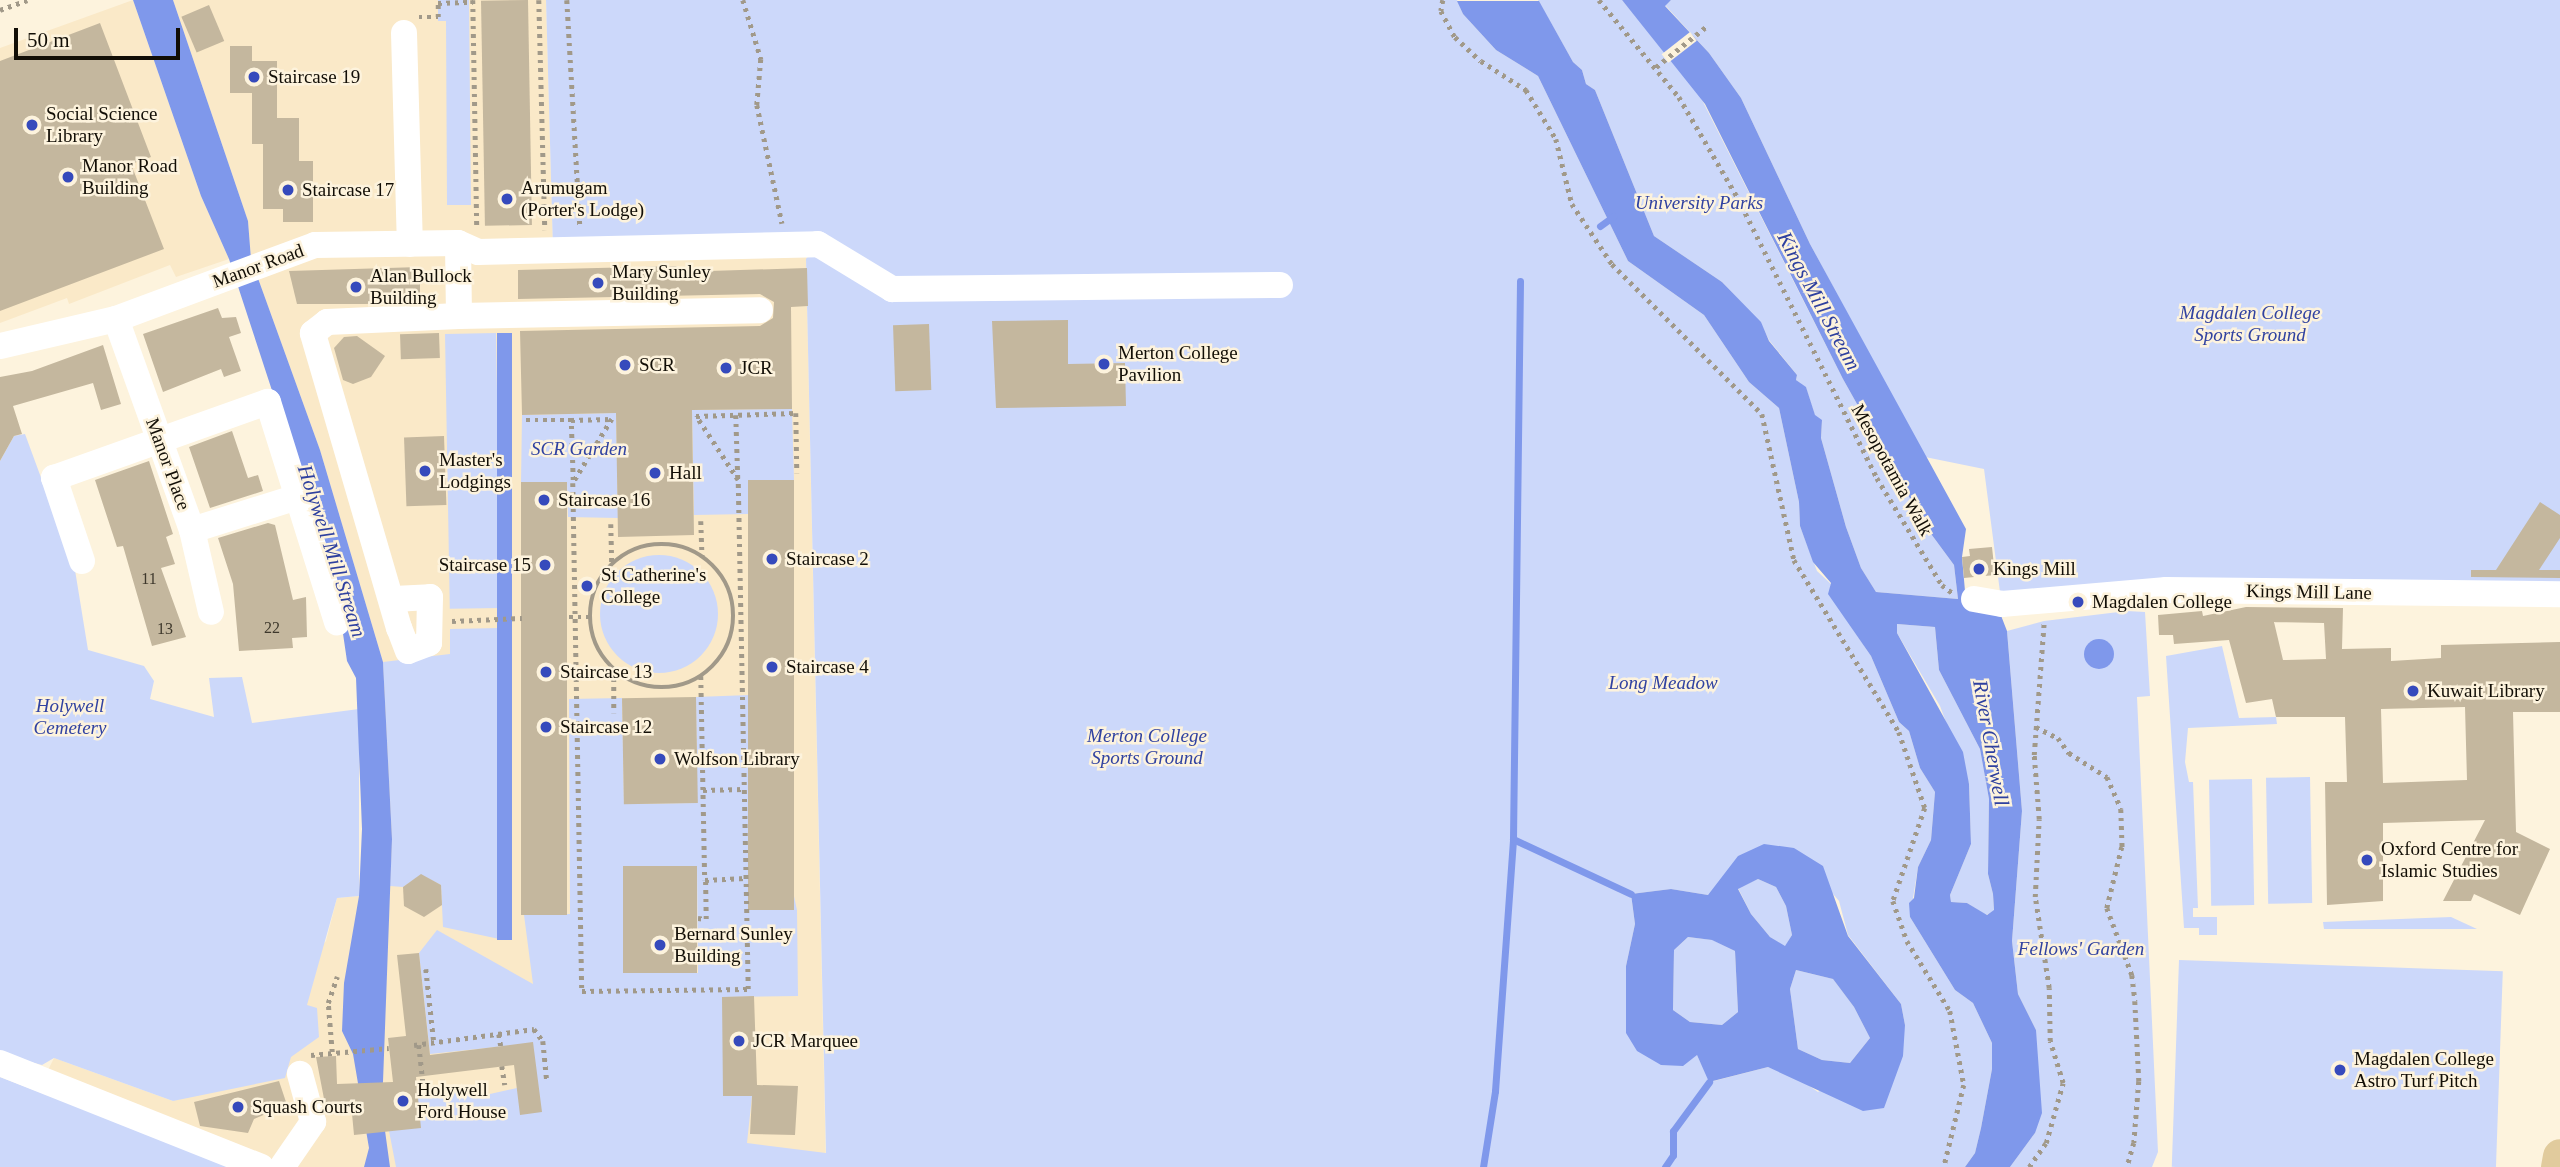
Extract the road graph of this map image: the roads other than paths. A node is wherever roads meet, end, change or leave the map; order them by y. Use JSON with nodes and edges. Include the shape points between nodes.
{"nodes":[{"id":1,"x":404,"y":33,"type":"road end"},
{"id":2,"x":410,"y":244,"type":"junction"},
{"id":3,"x":468,"y":248,"type":"junction"},
{"id":4,"x":1280,"y":285,"type":"dead end"},
{"id":5,"x":760,"y":310,"type":"dead end"},
{"id":6,"x":459,"y":316,"type":"junction"},
{"id":7,"x":116,"y":319,"type":"junction"},
{"id":8,"x":0,"y":346,"type":"edge"},
{"id":9,"x":159,"y":441,"type":"junction"},
{"id":10,"x":297,"y":497,"type":"junction"},
{"id":11,"x":192,"y":530,"type":"junction"},
{"id":12,"x":82,"y":561,"type":"dead end"},
{"id":13,"x":2560,"y":594,"type":"edge"},
{"id":14,"x":1962,"y":596,"type":"road end"},
{"id":15,"x":394,"y":599,"type":"junction"},
{"id":16,"x":211,"y":612,"type":"dead end"},
{"id":17,"x":337,"y":622,"type":"dead end"},
{"id":18,"x":0,"y":1063,"type":"edge"},
{"id":19,"x":300,"y":1073,"type":"road end"},
{"id":20,"x":2560,"y":1156,"type":"edge"},
{"id":21,"x":261,"y":1167,"type":"edge"},
{"id":22,"x":282,"y":1167,"type":"edge"},
{"id":23,"x":2558,"y":1167,"type":"edge"}],
"edges":[{"from":1,"to":2,"type":"street"},
{"from":2,"to":3,"type":"street","name":"Manor Road"},
{"from":2,"to":7,"type":"street","name":"Manor Road","via":[[315,245]]},
{"from":3,"to":4,"type":"street","name":"Manor Road","via":[[818,244],[891,289]]},
{"from":3,"to":6,"type":"street"},
{"from":5,"to":6,"type":"street"},
{"from":6,"to":15,"type":"street","via":[[327,322],[313,333]]},
{"from":7,"to":8,"type":"street","name":"Manor Road"},
{"from":7,"to":9,"type":"street","name":"Manor Place"},
{"from":9,"to":10,"type":"street","via":[[268,402]]},
{"from":9,"to":11,"type":"street","name":"Manor Place"},
{"from":9,"to":12,"type":"street","via":[[54,478]]},
{"from":10,"to":11,"type":"street"},
{"from":10,"to":17,"type":"street"},
{"from":11,"to":16,"type":"street","name":"Manor Place"},
{"from":13,"to":14,"type":"street","name":"Kings Mill Lane","via":[[2166,590],[2002,604]]},
{"from":15,"to":15,"type":"street","via":[[408,650],[429,643],[430,597]]},
{"from":18,"to":21,"type":"street"},
{"from":19,"to":22,"type":"street","via":[[313,1122]]},
{"from":20,"to":23,"type":"main road"}]}
